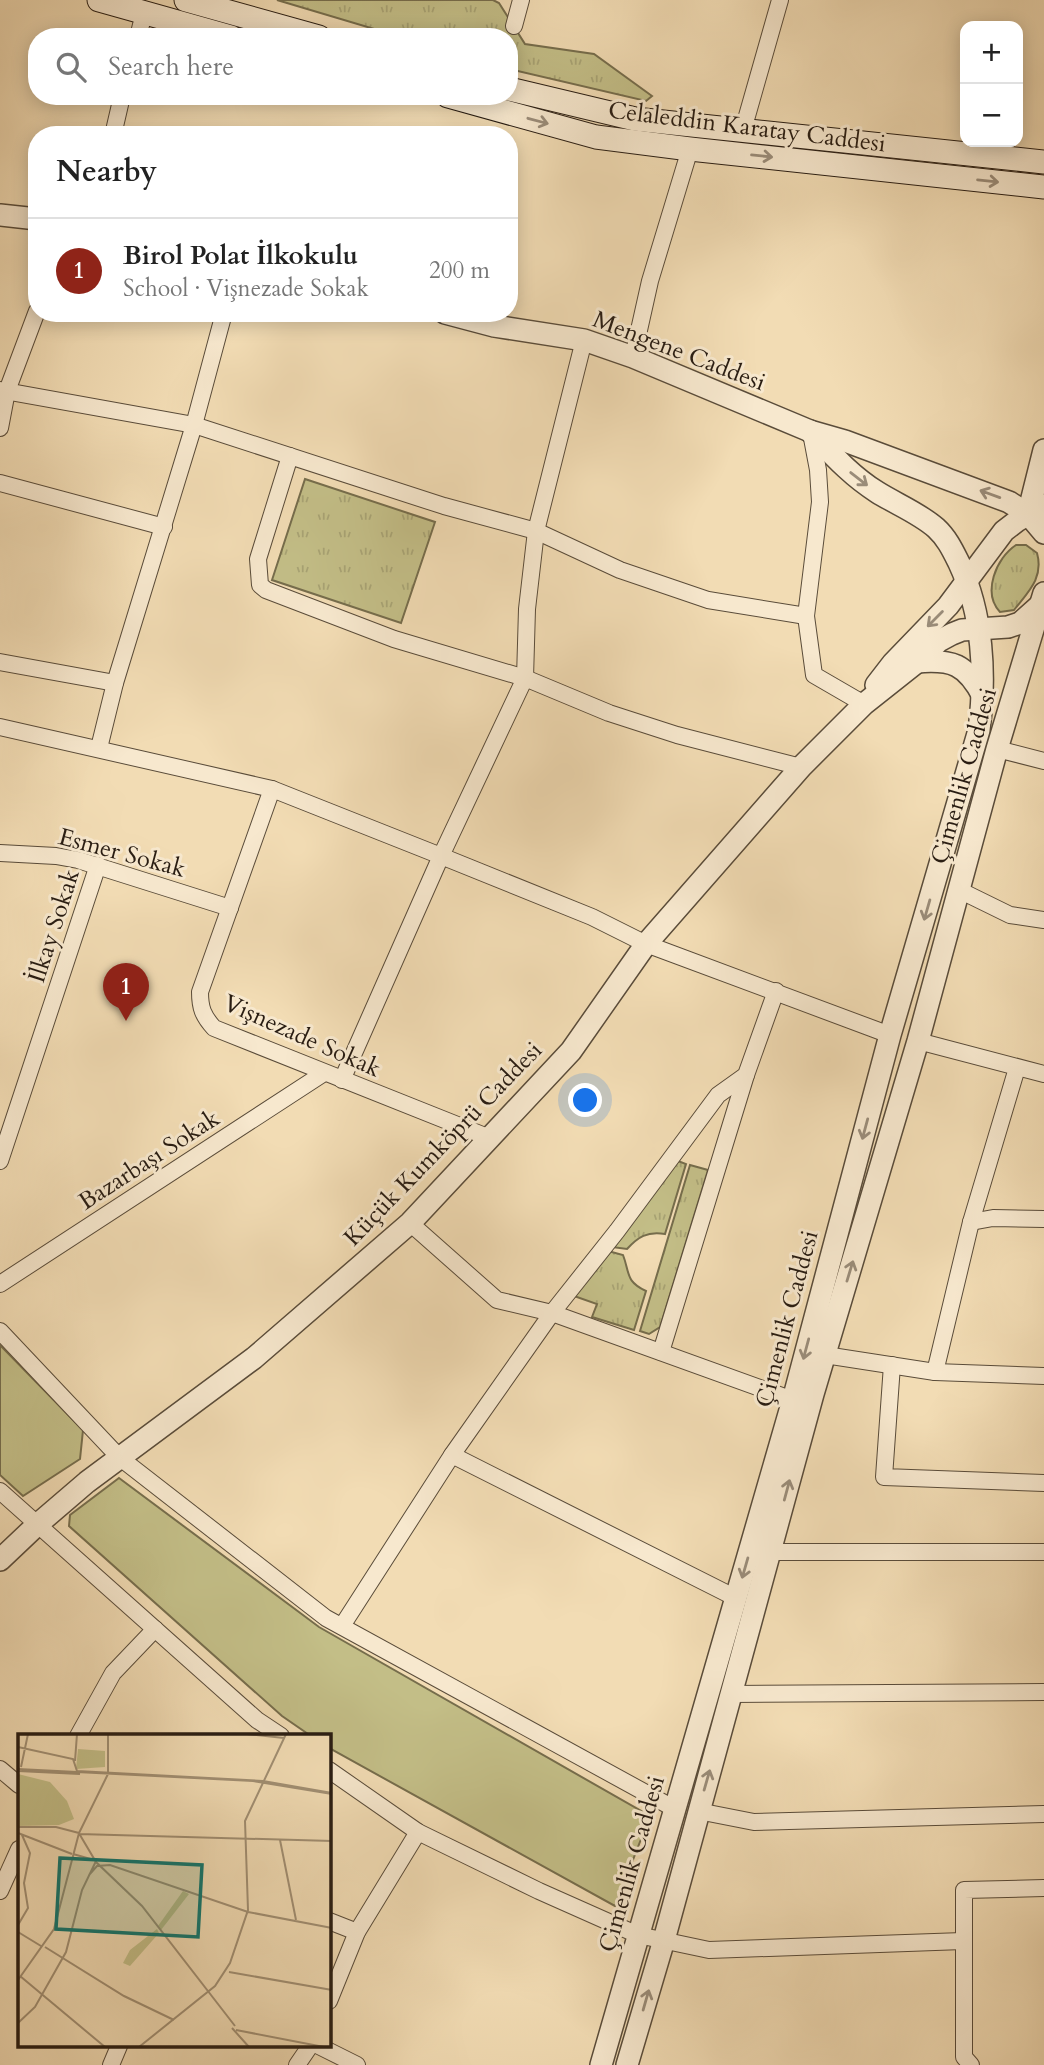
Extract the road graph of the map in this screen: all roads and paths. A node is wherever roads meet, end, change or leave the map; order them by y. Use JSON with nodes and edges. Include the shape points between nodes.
{"nodes":[{"id":1,"x":99,"y":0,"type":"edge"},
{"id":2,"x":186,"y":0,"type":"edge"},
{"id":3,"x":521,"y":0,"type":"edge"},
{"id":4,"x":780,"y":0,"type":"edge"},
{"id":5,"x":144,"y":13,"type":"junction"},
{"id":6,"x":514,"y":26,"type":"dead end"},
{"id":7,"x":140,"y":28,"type":"edge"},
{"id":8,"x":198,"y":28,"type":"edge"},
{"id":9,"x":287,"y":28,"type":"edge"},
{"id":10,"x":518,"y":91,"type":"edge"},
{"id":11,"x":120,"y":105,"type":"edge"},
{"id":12,"x":480,"y":105,"type":"edge"},
{"id":13,"x":115,"y":126,"type":"edge"},
{"id":14,"x":743,"y":130,"type":"junction"},
{"id":15,"x":690,"y":149,"type":"junction"},
{"id":16,"x":1044,"y":162,"type":"edge"},
{"id":17,"x":1044,"y":187,"type":"edge"},
{"id":18,"x":0,"y":215,"type":"edge"},
{"id":19,"x":28,"y":218,"type":"edge"},
{"id":20,"x":32,"y":322,"type":"edge"},
{"id":21,"x":222,"y":322,"type":"edge"},
{"id":22,"x":479,"y":322,"type":"edge"},
{"id":23,"x":584,"y":340,"type":"junction"},
{"id":24,"x":633,"y":357,"type":"junction"},
{"id":25,"x":3,"y":391,"type":"edge"},
{"id":26,"x":194,"y":425,"type":"junction"},
{"id":27,"x":0,"y":428,"type":"edge"},
{"id":28,"x":810,"y":431,"type":"junction"},
{"id":29,"x":1044,"y":450,"type":"edge"},
{"id":30,"x":290,"y":456,"type":"junction"},
{"id":31,"x":0,"y":483,"type":"edge"},
{"id":32,"x":1036,"y":509,"type":"edge"},
{"id":33,"x":164,"y":527,"type":"junction"},
{"id":34,"x":536,"y":531,"type":"junction"},
{"id":35,"x":1044,"y":533,"type":"edge"},
{"id":36,"x":968,"y":582,"type":"junction"},
{"id":37,"x":1042,"y":602,"type":"edge"},
{"id":38,"x":806,"y":616,"type":"junction"},
{"id":39,"x":979,"y":629,"type":"junction"},
{"id":40,"x":0,"y":662,"type":"edge"},
{"id":41,"x":917,"y":663,"type":"junction"},
{"id":42,"x":525,"y":678,"type":"junction"},
{"id":43,"x":116,"y":683,"type":"junction"},
{"id":44,"x":984,"y":696,"type":"junction"},
{"id":45,"x":864,"y":704,"type":"junction"},
{"id":46,"x":0,"y":727,"type":"edge"},
{"id":47,"x":99,"y":748,"type":"junction"},
{"id":48,"x":997,"y":749,"type":"junction"},
{"id":49,"x":1044,"y":761,"type":"edge"},
{"id":50,"x":801,"y":767,"type":"junction"},
{"id":51,"x":272,"y":789,"type":"junction"},
{"id":52,"x":0,"y":853,"type":"edge"},
{"id":53,"x":441,"y":856,"type":"junction"},
{"id":54,"x":98,"y":865,"type":"junction"},
{"id":55,"x":959,"y":890,"type":"junction"},
{"id":56,"x":230,"y":908,"type":"junction"},
{"id":57,"x":1044,"y":920,"type":"edge"},
{"id":58,"x":646,"y":944,"type":"junction"},
{"id":59,"x":776,"y":991,"type":"junction"},
{"id":60,"x":890,"y":1035,"type":"junction"},
{"id":61,"x":918,"y":1041,"type":"junction"},
{"id":62,"x":1017,"y":1068,"type":"junction"},
{"id":63,"x":324,"y":1073,"type":"junction"},
{"id":64,"x":1044,"y":1074,"type":"edge"},
{"id":65,"x":746,"y":1075,"type":"junction"},
{"id":66,"x":342,"y":1080,"type":"junction"},
{"id":67,"x":490,"y":1138,"type":"junction"},
{"id":68,"x":0,"y":1161,"type":"edge"},
{"id":69,"x":1044,"y":1219,"type":"edge"},
{"id":70,"x":971,"y":1222,"type":"junction"},
{"id":71,"x":410,"y":1223,"type":"junction"},
{"id":72,"x":0,"y":1284,"type":"edge"},
{"id":73,"x":552,"y":1313,"type":"junction"},
{"id":74,"x":0,"y":1331,"type":"edge"},
{"id":75,"x":661,"y":1352,"type":"junction"},
{"id":76,"x":825,"y":1355,"type":"junction"},
{"id":77,"x":892,"y":1365,"type":"junction"},
{"id":78,"x":935,"y":1372,"type":"junction"},
{"id":79,"x":1044,"y":1376,"type":"edge"},
{"id":80,"x":793,"y":1400,"type":"junction"},
{"id":81,"x":452,"y":1455,"type":"junction"},
{"id":82,"x":119,"y":1457,"type":"junction"},
{"id":83,"x":1044,"y":1483,"type":"edge"},
{"id":84,"x":0,"y":1491,"type":"edge"},
{"id":85,"x":38,"y":1524,"type":"junction"},
{"id":86,"x":770,"y":1552,"type":"junction"},
{"id":87,"x":1044,"y":1552,"type":"edge"},
{"id":88,"x":0,"y":1560,"type":"edge"},
{"id":89,"x":736,"y":1598,"type":"junction"},
{"id":90,"x":342,"y":1626,"type":"junction"},
{"id":91,"x":155,"y":1629,"type":"junction"},
{"id":92,"x":1044,"y":1692,"type":"edge"},
{"id":93,"x":731,"y":1694,"type":"junction"},
{"id":94,"x":79,"y":1734,"type":"edge"},
{"id":95,"x":278,"y":1734,"type":"edge"},
{"id":96,"x":0,"y":1769,"type":"edge"},
{"id":97,"x":331,"y":1771,"type":"edge"},
{"id":98,"x":18,"y":1784,"type":"edge"},
{"id":99,"x":675,"y":1809,"type":"junction"},
{"id":100,"x":698,"y":1811,"type":"junction"},
{"id":101,"x":1044,"y":1814,"type":"edge"},
{"id":102,"x":418,"y":1832,"type":"junction"},
{"id":103,"x":18,"y":1851,"type":"edge"},
{"id":104,"x":1044,"y":1888,"type":"edge"},
{"id":105,"x":0,"y":1891,"type":"edge"},
{"id":106,"x":331,"y":1922,"type":"edge"},
{"id":107,"x":357,"y":1932,"type":"junction"},
{"id":108,"x":638,"y":1936,"type":"junction"},
{"id":109,"x":664,"y":1940,"type":"junction"},
{"id":110,"x":963,"y":1941,"type":"junction"},
{"id":111,"x":331,"y":1996,"type":"edge"},
{"id":112,"x":118,"y":2048,"type":"edge"},
{"id":113,"x":309,"y":2048,"type":"edge"},
{"id":114,"x":323,"y":2048,"type":"edge"},
{"id":115,"x":111,"y":2065,"type":"edge"},
{"id":116,"x":297,"y":2065,"type":"edge"},
{"id":117,"x":356,"y":2065,"type":"edge"},
{"id":118,"x":601,"y":2065,"type":"edge"},
{"id":119,"x":627,"y":2065,"type":"edge"},
{"id":120,"x":971,"y":2065,"type":"edge"}],
"edges":[{"from":1,"to":5,"type":"main road"},
{"from":2,"to":9,"type":"main road"},
{"from":3,"to":6,"type":"street"},
{"from":4,"to":14,"type":"street"},
{"from":5,"to":7,"type":"street"},
{"from":5,"to":8,"type":"main road"},
{"from":10,"to":14,"type":"main road","name":"Celaleddin Karatay Caddesi","via":[[635,120]]},
{"from":11,"to":13,"type":"street"},
{"from":12,"to":15,"type":"main road","name":"Celaleddin Karatay Caddesi","one_way":true,"via":[[596,137]]},
{"from":14,"to":16,"type":"main road","name":"Celaleddin Karatay Caddesi"},
{"from":15,"to":17,"type":"main road","name":"Celaleddin Karatay Caddesi","one_way":true},
{"from":15,"to":24,"type":"street","via":[[650,281]]},
{"from":18,"to":19,"type":"street"},
{"from":20,"to":25,"type":"street"},
{"from":21,"to":26,"type":"street"},
{"from":22,"to":23,"type":"street","name":"Mengene Caddesi"},
{"from":23,"to":24,"type":"street","name":"Mengene Caddesi"},
{"from":23,"to":34,"type":"street"},
{"from":24,"to":28,"type":"street","name":"Mengene Caddesi"},
{"from":25,"to":26,"type":"street"},
{"from":25,"to":27,"type":"street"},
{"from":26,"to":30,"type":"street"},
{"from":26,"to":33,"type":"street"},
{"from":32,"to":28,"type":"street","name":"Mengene Caddesi","one_way":true},
{"from":28,"to":36,"type":"street","name":"Mengene Caddesi","one_way":true,"via":[[855,477],[936,528],[949,543]]},
{"from":28,"to":38,"type":"street","via":[[820,502]]},
{"from":29,"to":32,"type":"street"},
{"from":30,"to":34,"type":"street"},
{"from":30,"to":42,"type":"street","via":[[258,559],[260,584],[266,590],[394,639]]},
{"from":31,"to":33,"type":"street"},
{"from":32,"to":35,"type":"street","name":"Mengene Caddesi"},
{"from":32,"to":36,"type":"street","name":"Küçük Kumköprü Caddesi","via":[[1004,531]]},
{"from":33,"to":43,"type":"street"},
{"from":34,"to":38,"type":"street","via":[[620,570],[708,600]]},
{"from":34,"to":42,"type":"street"},
{"from":36,"to":39,"type":"street","name":"Çimenlik Caddesi"},
{"from":36,"to":45,"type":"street","name":"Küçük Kumköprü Caddesi","one_way":true,"via":[[893,663]]},
{"from":37,"to":39,"type":"street","name":"Küçük Kumköprü Caddesi","via":[[1020,623]]},
{"from":37,"to":48,"type":"street","name":"Çimenlik Caddesi"},
{"from":38,"to":45,"type":"street","via":[[814,675]]},
{"from":39,"to":41,"type":"street","name":"Küçük Kumköprü Caddesi","via":[[962,630],[939,641]]},
{"from":39,"to":44,"type":"street","name":"Çimenlik Caddesi"},
{"from":40,"to":43,"type":"street"},
{"from":41,"to":44,"type":"street","via":[[940,660],[954,664],[974,679]]},
{"from":41,"to":45,"type":"street","name":"Küçük Kumköprü Caddesi"},
{"from":42,"to":50,"type":"street","via":[[677,735]]},
{"from":42,"to":53,"type":"street"},
{"from":43,"to":47,"type":"street"},
{"from":44,"to":60,"type":"street","name":"Çimenlik Caddesi","one_way":true,"via":[[979,730]]},
{"from":45,"to":50,"type":"street","name":"Küçük Kumköprü Caddesi"},
{"from":46,"to":47,"type":"street"},
{"from":47,"to":51,"type":"street"},
{"from":48,"to":49,"type":"street"},
{"from":48,"to":55,"type":"street","name":"Çimenlik Caddesi"},
{"from":50,"to":58,"type":"street","name":"Küçük Kumköprü Caddesi"},
{"from":51,"to":53,"type":"street"},
{"from":51,"to":56,"type":"street","name":"Vişnezade Sokak"},
{"from":52,"to":54,"type":"street","name":"Esmer Sokak","via":[[55,856]]},
{"from":53,"to":58,"type":"street"},
{"from":53,"to":66,"type":"street"},
{"from":54,"to":56,"type":"street","name":"Esmer Sokak"},
{"from":54,"to":68,"type":"street","name":"İlkay Sokak"},
{"from":55,"to":57,"type":"street","via":[[1010,915]]},
{"from":55,"to":61,"type":"street","name":"Çimenlik Caddesi"},
{"from":56,"to":63,"type":"street","name":"Vişnezade Sokak","via":[[200,992],[204,1018],[214,1028]]},
{"from":58,"to":59,"type":"street"},
{"from":58,"to":67,"type":"street","name":"Küçük Kumköprü Caddesi","via":[[570,1051]]},
{"from":59,"to":60,"type":"street"},
{"from":59,"to":65,"type":"street"},
{"from":60,"to":80,"type":"street","name":"Çimenlik Caddesi","one_way":true},
{"from":61,"to":62,"type":"street"},
{"from":76,"to":61,"type":"street","name":"Çimenlik Caddesi","one_way":true},
{"from":62,"to":64,"type":"street"},
{"from":62,"to":70,"type":"street"},
{"from":63,"to":66,"type":"street","name":"Vişnezade Sokak"},
{"from":63,"to":72,"type":"street","name":"Bazarbaşı Sokak"},
{"from":65,"to":73,"type":"street","via":[[718,1095]]},
{"from":65,"to":75,"type":"street"},
{"from":66,"to":67,"type":"street","name":"Vişnezade Sokak"},
{"from":67,"to":71,"type":"street","name":"Küçük Kumköprü Caddesi"},
{"from":69,"to":70,"type":"street"},
{"from":70,"to":78,"type":"street"},
{"from":71,"to":73,"type":"street","via":[[497,1300]]},
{"from":71,"to":82,"type":"street","name":"Küçük Kumköprü Caddesi","via":[[254,1358]]},
{"from":73,"to":75,"type":"street"},
{"from":73,"to":81,"type":"street"},
{"from":74,"to":82,"type":"street"},
{"from":75,"to":80,"type":"street"},
{"from":76,"to":77,"type":"street"},
{"from":86,"to":76,"type":"street","name":"Çimenlik Caddesi","one_way":true},
{"from":77,"to":78,"type":"street"},
{"from":77,"to":83,"type":"street","via":[[884,1477]]},
{"from":78,"to":79,"type":"street"},
{"from":80,"to":89,"type":"street","name":"Çimenlik Caddesi","one_way":true},
{"from":81,"to":89,"type":"street"},
{"from":81,"to":90,"type":"street"},
{"from":82,"to":85,"type":"street","name":"Küçük Kumköprü Caddesi"},
{"from":82,"to":90,"type":"street"},
{"from":84,"to":85,"type":"street"},
{"from":85,"to":88,"type":"street","name":"Küçük Kumköprü Caddesi"},
{"from":85,"to":91,"type":"street"},
{"from":86,"to":87,"type":"street"},
{"from":86,"to":93,"type":"street","name":"Çimenlik Caddesi"},
{"from":89,"to":99,"type":"street","name":"Çimenlik Caddesi"},
{"from":90,"to":99,"type":"street"},
{"from":91,"to":94,"type":"street","via":[[113,1673]]},
{"from":91,"to":95,"type":"street"},
{"from":92,"to":93,"type":"street"},
{"from":100,"to":93,"type":"street","name":"Çimenlik Caddesi","one_way":true},
{"from":96,"to":98,"type":"street"},
{"from":97,"to":102,"type":"street"},
{"from":99,"to":108,"type":"street","name":"Çimenlik Caddesi"},
{"from":100,"to":101,"type":"street","via":[[754,1822]]},
{"from":100,"to":109,"type":"street","name":"Çimenlik Caddesi"},
{"from":102,"to":107,"type":"street"},
{"from":102,"to":108,"type":"street"},
{"from":103,"to":105,"type":"street"},
{"from":104,"to":110,"type":"street","via":[[964,1890]]},
{"from":106,"to":107,"type":"street"},
{"from":107,"to":111,"type":"street"},
{"from":108,"to":109,"type":"street"},
{"from":108,"to":118,"type":"street","name":"Çimenlik Caddesi"},
{"from":109,"to":110,"type":"street","via":[[709,1950]]},
{"from":119,"to":109,"type":"street","name":"Çimenlik Caddesi","one_way":true},
{"from":110,"to":120,"type":"street","via":[[964,2057]]},
{"from":112,"to":115,"type":"street"},
{"from":113,"to":116,"type":"street"},
{"from":114,"to":117,"type":"street"}]}
